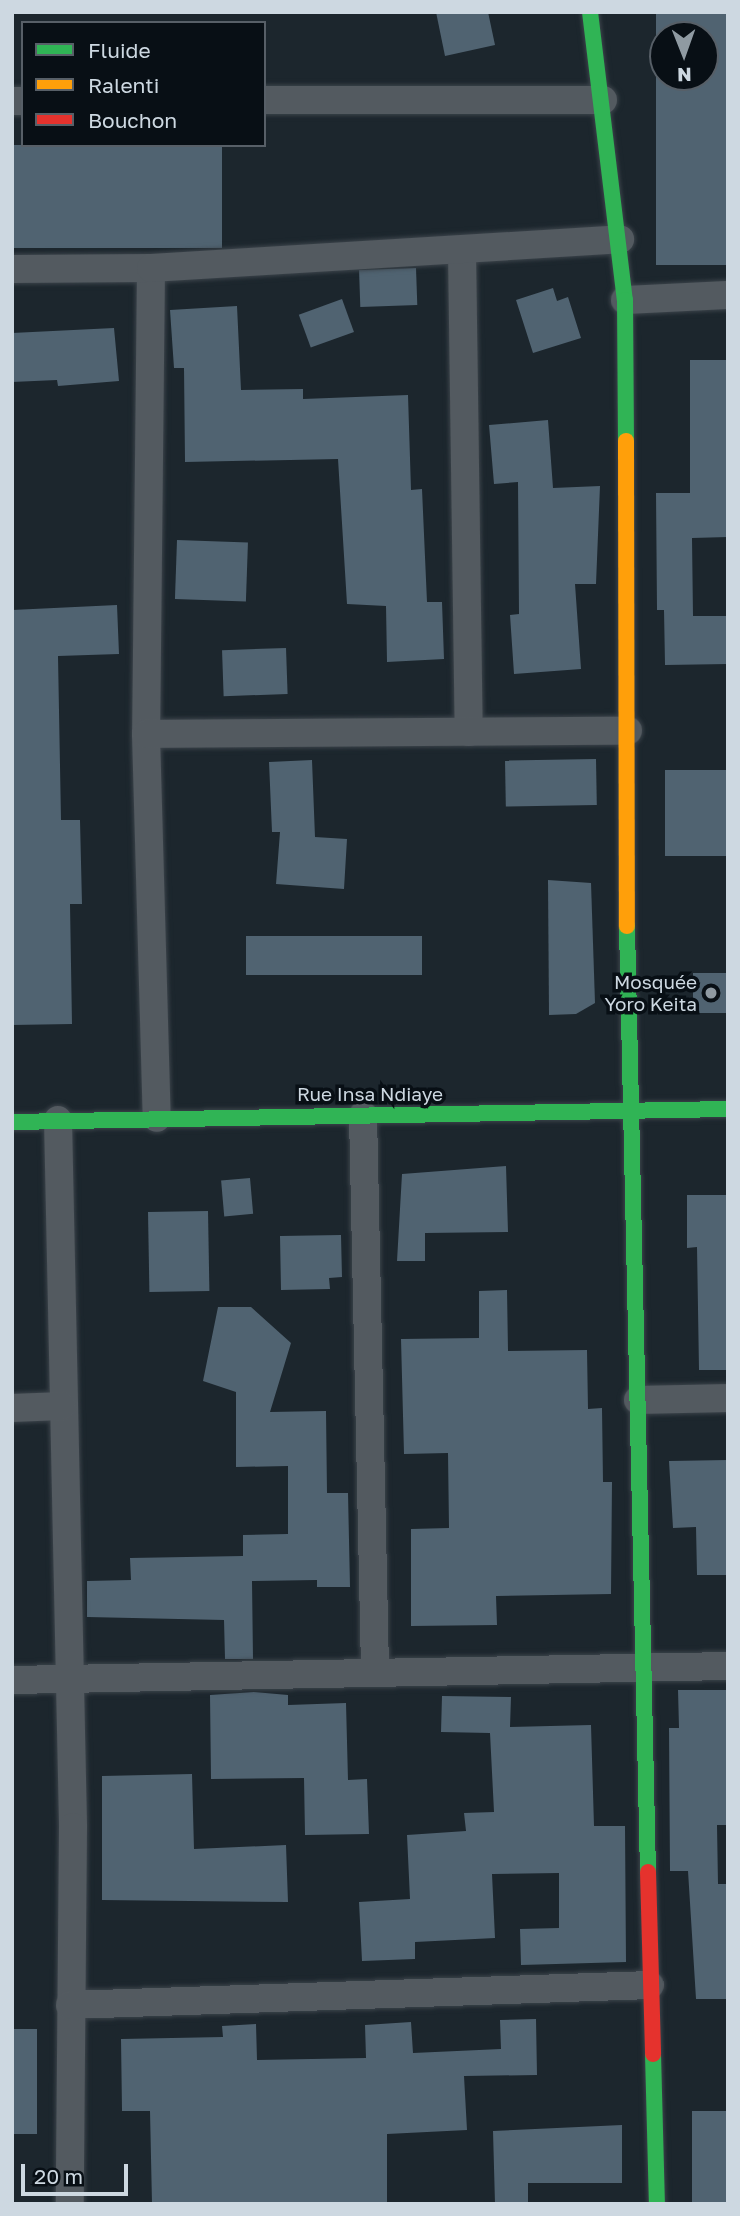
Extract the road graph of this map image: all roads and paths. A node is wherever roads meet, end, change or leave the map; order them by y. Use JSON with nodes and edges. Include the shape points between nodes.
{"nodes":[{"id":1,"x":590,"y":12,"type":"edge"},
{"id":2,"x":266,"y":100,"type":"edge"},
{"id":3,"x":603,"y":100,"type":"junction"},
{"id":4,"x":620,"y":239,"type":"junction"},
{"id":5,"x":462,"y":250,"type":"junction"},
{"id":6,"x":151,"y":268,"type":"junction"},
{"id":7,"x":12,"y":269,"type":"edge"},
{"id":8,"x":728,"y":295,"type":"edge"},
{"id":9,"x":625,"y":300,"type":"junction"},
{"id":10,"x":628,"y":731,"type":"junction"},
{"id":11,"x":469,"y":732,"type":"junction"},
{"id":12,"x":146,"y":734,"type":"junction"},
{"id":13,"x":728,"y":1109,"type":"edge"},
{"id":14,"x":628,"y":1114,"type":"junction"},
{"id":15,"x":363,"y":1115,"type":"junction"},
{"id":16,"x":157,"y":1118,"type":"junction"},
{"id":17,"x":58,"y":1121,"type":"junction"},
{"id":18,"x":12,"y":1122,"type":"edge"},
{"id":19,"x":728,"y":1398,"type":"edge"},
{"id":20,"x":638,"y":1399,"type":"junction"},
{"id":21,"x":62,"y":1406,"type":"junction"},
{"id":22,"x":12,"y":1408,"type":"edge"},
{"id":23,"x":643,"y":1666,"type":"junction"},
{"id":24,"x":728,"y":1666,"type":"edge"},
{"id":25,"x":375,"y":1670,"type":"junction"},
{"id":26,"x":70,"y":1678,"type":"junction"},
{"id":27,"x":12,"y":1680,"type":"edge"},
{"id":28,"x":650,"y":1985,"type":"junction"},
{"id":29,"x":70,"y":2005,"type":"junction"},
{"id":30,"x":70,"y":2204,"type":"edge"},
{"id":31,"x":657,"y":2204,"type":"edge"}],
"edges":[{"from":1,"to":3,"type":"street"},
{"from":2,"to":3,"type":"street"},
{"from":3,"to":4,"type":"street"},
{"from":4,"to":5,"type":"street"},
{"from":4,"to":9,"type":"street"},
{"from":5,"to":6,"type":"street"},
{"from":5,"to":11,"type":"street"},
{"from":6,"to":7,"type":"street"},
{"from":6,"to":12,"type":"street"},
{"from":8,"to":9,"type":"street"},
{"from":9,"to":10,"type":"street"},
{"from":10,"to":11,"type":"street"},
{"from":10,"to":14,"type":"street"},
{"from":11,"to":12,"type":"street"},
{"from":12,"to":16,"type":"street"},
{"from":13,"to":14,"type":"street","name":"Rue Insa Ndiaye"},
{"from":14,"to":15,"type":"street","name":"Rue Insa Ndiaye"},
{"from":14,"to":20,"type":"street"},
{"from":15,"to":16,"type":"street","name":"Rue Insa Ndiaye"},
{"from":15,"to":25,"type":"street"},
{"from":16,"to":17,"type":"street","name":"Rue Insa Ndiaye"},
{"from":17,"to":18,"type":"street","name":"Rue Insa Ndiaye"},
{"from":17,"to":21,"type":"street"},
{"from":19,"to":20,"type":"street"},
{"from":20,"to":23,"type":"street"},
{"from":21,"to":22,"type":"street"},
{"from":21,"to":26,"type":"street"},
{"from":23,"to":24,"type":"street"},
{"from":23,"to":25,"type":"street"},
{"from":23,"to":28,"type":"street"},
{"from":25,"to":26,"type":"street"},
{"from":26,"to":27,"type":"street"},
{"from":26,"to":29,"type":"street"},
{"from":28,"to":29,"type":"street"},
{"from":28,"to":31,"type":"street"},
{"from":29,"to":30,"type":"street"}]}
